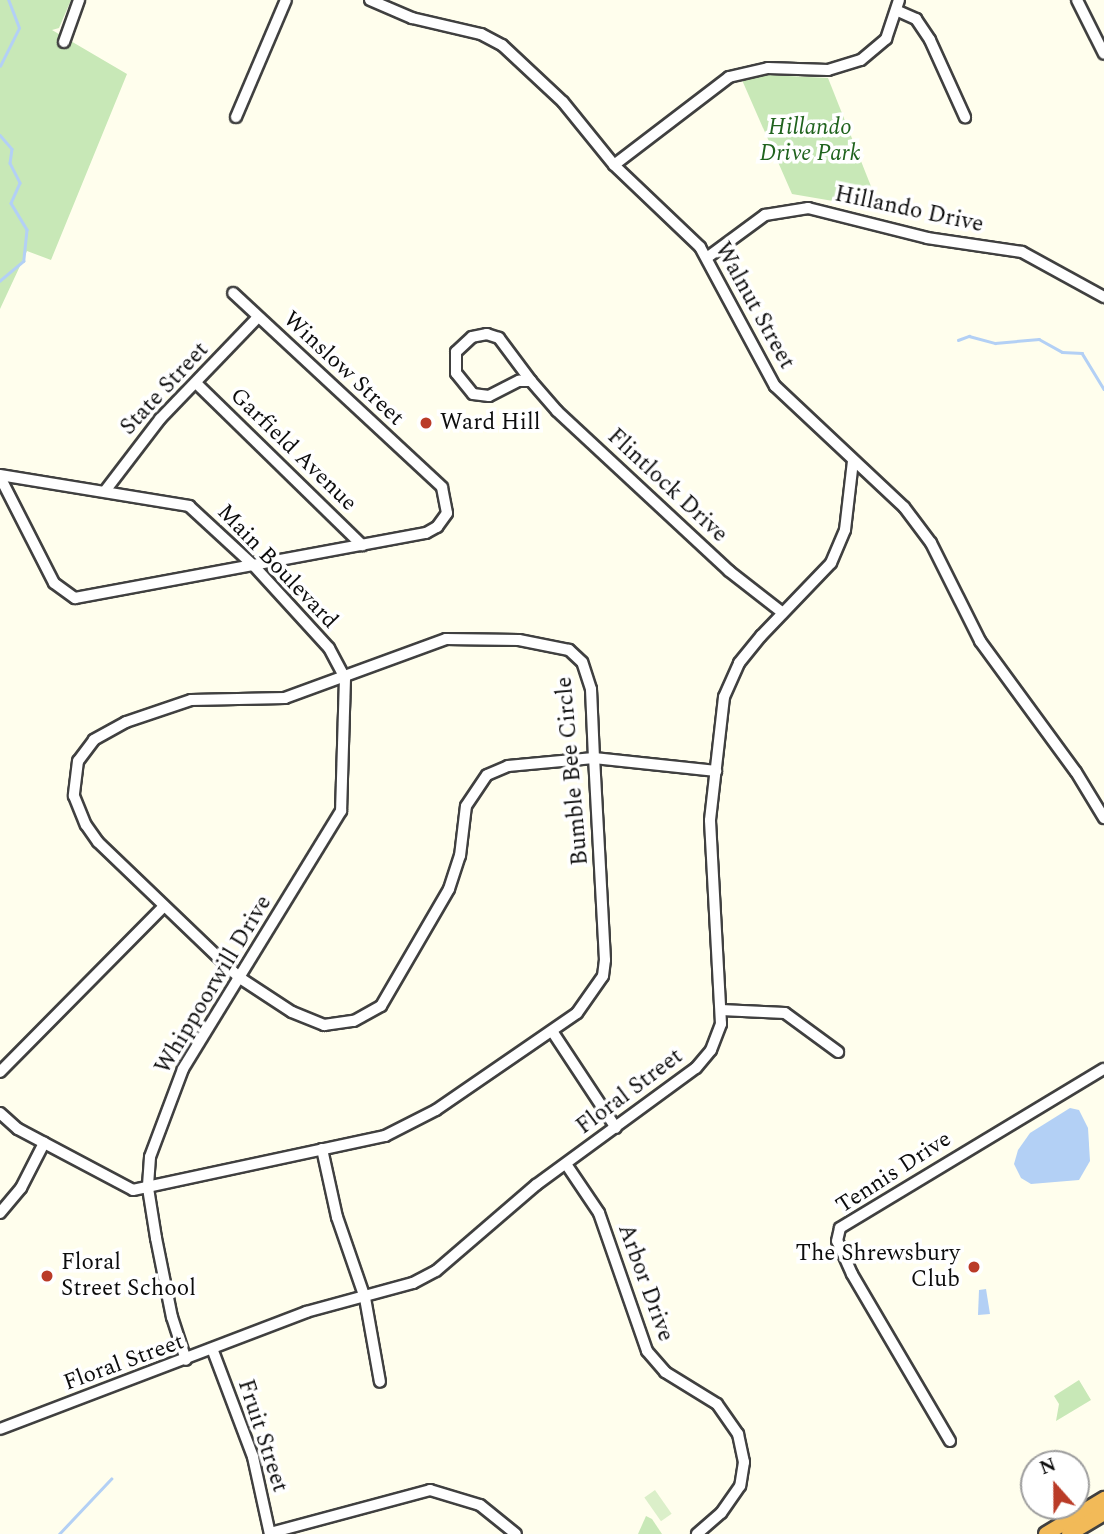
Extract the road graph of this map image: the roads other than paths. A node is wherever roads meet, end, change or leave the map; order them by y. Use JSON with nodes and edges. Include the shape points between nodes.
{"nodes":[{"id":1,"x":79,"y":0,"type":"edge"},
{"id":2,"x":286,"y":0,"type":"edge"},
{"id":3,"x":370,"y":0,"type":"edge"},
{"id":4,"x":1077,"y":0,"type":"edge"},
{"id":5,"x":899,"y":6,"type":"edge"},
{"id":6,"x":64,"y":42,"type":"dead end"},
{"id":7,"x":1104,"y":54,"type":"edge"},
{"id":8,"x":236,"y":117,"type":"dead end"},
{"id":9,"x":965,"y":117,"type":"dead end"},
{"id":10,"x":614,"y":165,"type":"junction"},
{"id":11,"x":708,"y":257,"type":"junction"},
{"id":12,"x":233,"y":293,"type":"dead end"},
{"id":13,"x":1104,"y":297,"type":"edge"},
{"id":14,"x":258,"y":317,"type":"junction"},
{"id":15,"x":531,"y":381,"type":"junction"},
{"id":16,"x":197,"y":384,"type":"junction"},
{"id":17,"x":852,"y":461,"type":"junction"},
{"id":18,"x":0,"y":476,"type":"edge"},
{"id":19,"x":105,"y":491,"type":"junction"},
{"id":20,"x":362,"y":545,"type":"junction"},
{"id":21,"x":254,"y":566,"type":"junction"},
{"id":22,"x":783,"y":612,"type":"junction"},
{"id":23,"x":345,"y":678,"type":"junction"},
{"id":24,"x":594,"y":758,"type":"junction"},
{"id":25,"x":716,"y":771,"type":"junction"},
{"id":26,"x":1104,"y":818,"type":"edge"},
{"id":27,"x":163,"y":907,"type":"junction"},
{"id":28,"x":240,"y":978,"type":"junction"},
{"id":29,"x":721,"y":1010,"type":"junction"},
{"id":30,"x":552,"y":1031,"type":"junction"},
{"id":31,"x":838,"y":1052,"type":"dead end"},
{"id":32,"x":1104,"y":1069,"type":"edge"},
{"id":33,"x":0,"y":1072,"type":"edge"},
{"id":34,"x":0,"y":1113,"type":"edge"},
{"id":35,"x":616,"y":1128,"type":"junction"},
{"id":36,"x":44,"y":1143,"type":"junction"},
{"id":37,"x":322,"y":1149,"type":"junction"},
{"id":38,"x":566,"y":1164,"type":"junction"},
{"id":39,"x":148,"y":1188,"type":"junction"},
{"id":40,"x":0,"y":1213,"type":"edge"},
{"id":41,"x":365,"y":1298,"type":"junction"},
{"id":42,"x":213,"y":1351,"type":"junction"},
{"id":43,"x":186,"y":1360,"type":"junction"},
{"id":44,"x":380,"y":1382,"type":"dead end"},
{"id":45,"x":0,"y":1429,"type":"edge"},
{"id":46,"x":950,"y":1441,"type":"dead end"},
{"id":47,"x":1104,"y":1499,"type":"edge"},
{"id":48,"x":1104,"y":1513,"type":"edge"},
{"id":49,"x":270,"y":1534,"type":"edge"},
{"id":50,"x":516,"y":1534,"type":"edge"},
{"id":51,"x":697,"y":1534,"type":"edge"},
{"id":52,"x":1046,"y":1534,"type":"edge"},
{"id":53,"x":1069,"y":1534,"type":"edge"}],
"edges":[{"from":1,"to":6,"type":"street"},
{"from":2,"to":8,"type":"street"},
{"from":3,"to":10,"type":"street","name":"Walnut Street","via":[[412,18],[481,34],[502,45],[563,102]]},
{"from":4,"to":7,"type":"street"},
{"from":5,"to":9,"type":"street","via":[[916,19],[930,40]]},
{"from":5,"to":10,"type":"street","via":[[886,39],[862,60],[828,70],[768,68],[729,77]]},
{"from":10,"to":11,"type":"street","name":"Walnut Street"},
{"from":11,"to":13,"type":"street","name":"Hillando Drive","via":[[765,215],[808,208],[927,238],[1022,252]]},
{"from":11,"to":17,"type":"street","name":"Walnut Street","via":[[775,386]]},
{"from":12,"to":14,"type":"street","name":"Winslow Street"},
{"from":14,"to":16,"type":"street","name":"State Street"},
{"from":14,"to":20,"type":"street","name":"Winslow Street","via":[[445,493],[447,513],[437,527]]},
{"from":15,"to":15,"type":"street","name":"Flintlock Drive","via":[[519,381],[489,396],[473,394],[456,373],[456,352],[472,337],[487,334],[499,338]]},
{"from":15,"to":22,"type":"street","name":"Flintlock Drive","via":[[729,570]]},
{"from":16,"to":19,"type":"street","name":"State Street","via":[[160,419]]},
{"from":16,"to":20,"type":"street","name":"Garfield Avenue"},
{"from":17,"to":22,"type":"street","name":"Floral Street","via":[[845,530],[838,549],[813,586]]},
{"from":17,"to":26,"type":"street","name":"Walnut Street","via":[[904,507],[931,543],[980,641]]},
{"from":18,"to":19,"type":"street","name":"Main Boulevard"},
{"from":18,"to":21,"type":"street","name":"Winslow Street","via":[[54,583],[66,596],[87,597]]},
{"from":19,"to":21,"type":"street","name":"Main Boulevard","via":[[189,506]]},
{"from":20,"to":21,"type":"street","name":"Winslow Street"},
{"from":21,"to":23,"type":"street","name":"Main Boulevard","via":[[328,648]]},
{"from":22,"to":25,"type":"street","name":"Floral Street","via":[[739,663],[727,689]]},
{"from":23,"to":24,"type":"street","name":"Bumble Bee Circle","via":[[404,651],[446,639],[561,646],[576,655],[587,672]]},
{"from":23,"to":27,"type":"street","name":"Bumble Bee Circle","via":[[285,698],[173,703],[126,722],[88,746],[73,779],[78,809],[98,842]]},
{"from":23,"to":28,"type":"street","name":"Whippoorwill Drive","via":[[341,811]]},
{"from":24,"to":25,"type":"street","name":"Bumble Bee Circle"},
{"from":24,"to":28,"type":"street","name":"Bumble Bee Circle","via":[[508,766],[487,775],[466,806],[460,856],[449,889],[378,1008],[354,1021],[324,1025],[292,1012]]},
{"from":24,"to":30,"type":"street","name":"Bumble Bee Circle","via":[[603,976],[587,1004]]},
{"from":25,"to":29,"type":"street","name":"Floral Street","via":[[710,820]]},
{"from":27,"to":28,"type":"street","name":"Bumble Bee Circle"},
{"from":27,"to":33,"type":"street"},
{"from":28,"to":39,"type":"street","name":"Whippoorwill Drive","via":[[171,1093],[150,1157]]},
{"from":29,"to":31,"type":"street","via":[[764,1009],[789,1015]]},
{"from":29,"to":35,"type":"street","name":"Floral Street","via":[[719,1032],[696,1069]]},
{"from":30,"to":35,"type":"street"},
{"from":30,"to":37,"type":"street","name":"Bumble Bee Circle","via":[[411,1125]]},
{"from":32,"to":46,"type":"street","name":"Tennis Drive","via":[[840,1228],[837,1241],[852,1274]]},
{"from":34,"to":36,"type":"street"},
{"from":35,"to":38,"type":"street","name":"Floral Street"},
{"from":36,"to":39,"type":"street","via":[[123,1187]]},
{"from":36,"to":40,"type":"street","via":[[21,1188]]},
{"from":37,"to":39,"type":"street","name":"Bumble Bee Circle"},
{"from":37,"to":41,"type":"street","via":[[337,1217]]},
{"from":38,"to":41,"type":"street","name":"Floral Street","via":[[436,1270]]},
{"from":38,"to":51,"type":"street","name":"Arbor Drive","via":[[599,1213],[647,1351],[665,1372],[717,1404],[738,1434],[744,1462],[740,1486],[721,1513]]},
{"from":39,"to":43,"type":"street","name":"Whippoorwill Drive","via":[[172,1317]]},
{"from":41,"to":42,"type":"street","name":"Floral Street","via":[[306,1312]]},
{"from":41,"to":44,"type":"street"},
{"from":42,"to":43,"type":"street","name":"Floral Street"},
{"from":42,"to":49,"type":"street","name":"Fruit Street","via":[[253,1457]]},
{"from":43,"to":45,"type":"street","name":"Floral Street"},
{"from":47,"to":52,"type":"highway"},
{"from":48,"to":53,"type":"highway"},
{"from":49,"to":50,"type":"street","via":[[430,1490],[450,1492],[480,1505]]}]}
